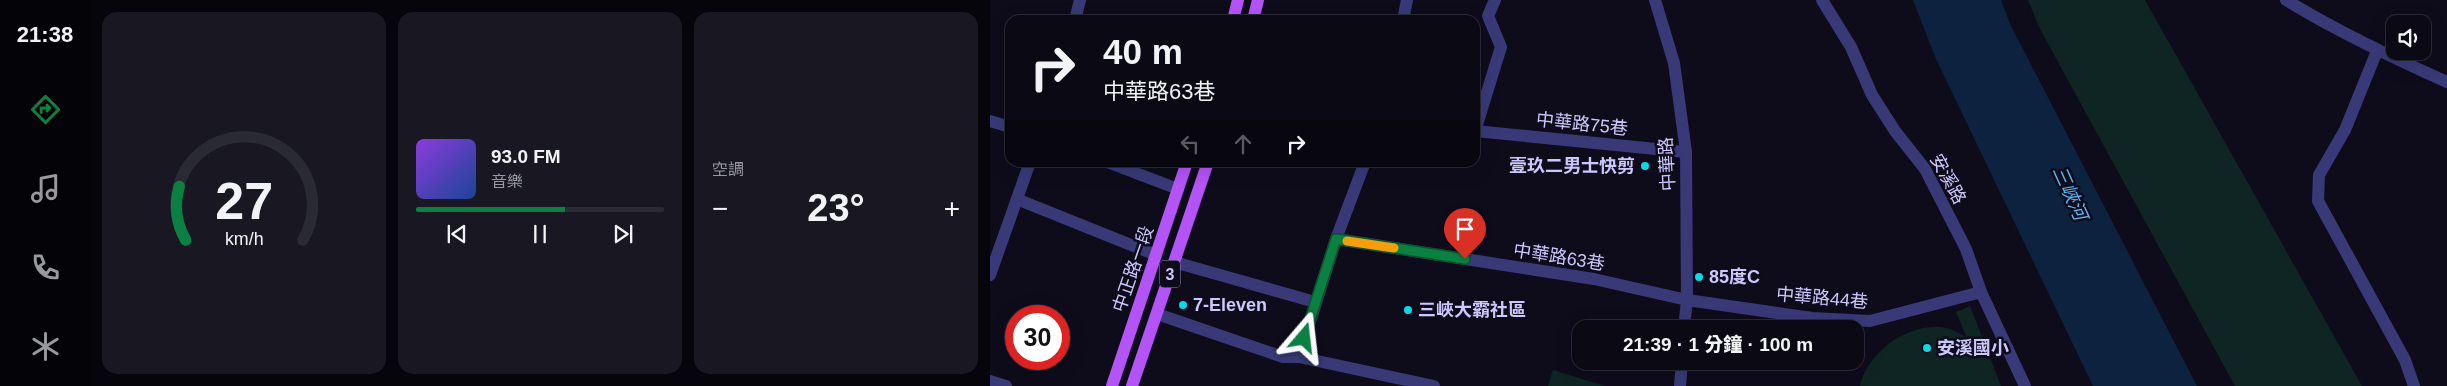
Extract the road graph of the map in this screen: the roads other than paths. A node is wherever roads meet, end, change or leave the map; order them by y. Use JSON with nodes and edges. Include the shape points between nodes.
{"nodes":[{"id":1,"x":1080,"y":0,"type":"edge"},
{"id":2,"x":1238,"y":0,"type":"edge"},
{"id":3,"x":1258,"y":0,"type":"edge"},
{"id":4,"x":1407,"y":0,"type":"edge"},
{"id":5,"x":1495,"y":0,"type":"edge"},
{"id":6,"x":1655,"y":0,"type":"edge"},
{"id":7,"x":1822,"y":0,"type":"edge"},
{"id":8,"x":2286,"y":0,"type":"edge"},
{"id":9,"x":1076,"y":15,"type":"edge"},
{"id":10,"x":1234,"y":15,"type":"edge"},
{"id":11,"x":1254,"y":15,"type":"edge"},
{"id":12,"x":1404,"y":15,"type":"edge"},
{"id":13,"x":2377,"y":51,"type":"junction"},
{"id":14,"x":2447,"y":82,"type":"edge"},
{"id":15,"x":1480,"y":115,"type":"edge"},
{"id":16,"x":990,"y":120,"type":"edge"},
{"id":17,"x":1005,"y":125,"type":"edge"},
{"id":18,"x":1480,"y":131,"type":"edge"},
{"id":19,"x":1686,"y":152,"type":"junction"},
{"id":20,"x":1029,"y":167,"type":"edge"},
{"id":21,"x":1120,"y":167,"type":"edge"},
{"id":22,"x":1185,"y":167,"type":"edge"},
{"id":23,"x":1206,"y":167,"type":"edge"},
{"id":24,"x":1362,"y":167,"type":"edge"},
{"id":25,"x":1178,"y":189,"type":"junction"},
{"id":26,"x":1019,"y":200,"type":"junction"},
{"id":27,"x":1336,"y":239,"type":"junction"},
{"id":28,"x":994,"y":250,"type":"edge"},
{"id":29,"x":1156,"y":255,"type":"junction"},
{"id":30,"x":1174,"y":262,"type":"junction"},
{"id":31,"x":990,"y":275,"type":"edge"},
{"id":32,"x":1981,"y":292,"type":"junction"},
{"id":33,"x":1687,"y":300,"type":"junction"},
{"id":34,"x":1315,"y":302,"type":"junction"},
{"id":35,"x":1157,"y":314,"type":"junction"},
{"id":36,"x":1685,"y":320,"type":"edge"},
{"id":37,"x":1298,"y":357,"type":"junction"},
{"id":38,"x":1681,"y":370,"type":"edge"},
{"id":39,"x":990,"y":381,"type":"edge"},
{"id":40,"x":1006,"y":386,"type":"edge"},
{"id":41,"x":1112,"y":386,"type":"edge"},
{"id":42,"x":1132,"y":386,"type":"edge"},
{"id":43,"x":1434,"y":386,"type":"edge"},
{"id":44,"x":1680,"y":386,"type":"edge"},
{"id":45,"x":2025,"y":386,"type":"edge"},
{"id":46,"x":2414,"y":386,"type":"edge"}],
"edges":[{"from":1,"to":9,"type":"street"},
{"from":2,"to":10,"type":"main road"},
{"from":3,"to":11,"type":"main road"},
{"from":4,"to":12,"type":"street"},
{"from":5,"to":15,"type":"street","via":[[1488,16],[1501,47]]},
{"from":6,"to":19,"type":"street","name":"中華路","via":[[1674,63]]},
{"from":7,"to":32,"type":"street","name":"安溪路","via":[[1851,47],[1872,95],[1925,169],[1966,249]]},
{"from":8,"to":13,"type":"street"},
{"from":13,"to":14,"type":"street"},
{"from":13,"to":46,"type":"street","via":[[2345,130],[2319,175],[2318,201],[2401,353]]},
{"from":16,"to":17,"type":"street"},
{"from":18,"to":19,"type":"street","name":"中華路75巷"},
{"from":19,"to":33,"type":"street","name":"中華路"},
{"from":20,"to":26,"type":"street"},
{"from":21,"to":25,"type":"street"},
{"from":22,"to":25,"type":"main road","name":"中正路一段","number":"3"},
{"from":23,"to":30,"type":"main road","name":"中正路一段","number":"3"},
{"from":24,"to":27,"type":"street"},
{"from":25,"to":29,"type":"main road","name":"中正路一段","number":"3"},
{"from":26,"to":28,"type":"street"},
{"from":26,"to":29,"type":"street"},
{"from":27,"to":33,"type":"street","name":"中華路63巷","via":[[1594,279]]},
{"from":27,"to":34,"type":"street"},
{"from":28,"to":31,"type":"street"},
{"from":29,"to":41,"type":"main road","name":"中正路一段","number":"3"},
{"from":30,"to":34,"type":"street"},
{"from":30,"to":35,"type":"main road","name":"中正路一段","number":"3"},
{"from":32,"to":33,"type":"street","name":"中華路44巷","via":[[1870,321],[1812,318]]},
{"from":32,"to":45,"type":"street","name":"安溪路"},
{"from":33,"to":36,"type":"street","name":"中華路"},
{"from":34,"to":37,"type":"street"},
{"from":35,"to":37,"type":"street","via":[[1283,357]]},
{"from":35,"to":42,"type":"main road","name":"中正路一段","number":"3"},
{"from":37,"to":43,"type":"street"},
{"from":38,"to":44,"type":"street"},
{"from":39,"to":40,"type":"street"}]}
